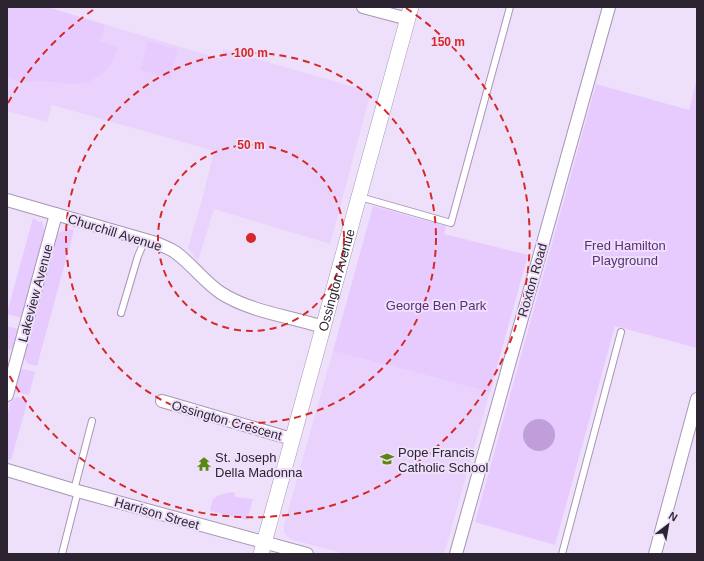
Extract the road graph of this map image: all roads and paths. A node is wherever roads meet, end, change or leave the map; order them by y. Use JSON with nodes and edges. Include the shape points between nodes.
{"nodes":[{"id":1,"x":363,"y":7,"type":"edge"},
{"id":2,"x":510,"y":7,"type":"edge"},
{"id":3,"x":609,"y":7,"type":"edge"},
{"id":4,"x":409,"y":13,"type":"edge"},
{"id":5,"x":358,"y":196,"type":"junction"},
{"id":6,"x":7,"y":200,"type":"edge"},
{"id":7,"x":56,"y":214,"type":"junction"},
{"id":8,"x":145,"y":240,"type":"junction"},
{"id":9,"x":121,"y":313,"type":"dead end"},
{"id":10,"x":323,"y":327,"type":"junction"},
{"id":11,"x":621,"y":332,"type":"dead end"},
{"id":12,"x":7,"y":395,"type":"edge"},
{"id":13,"x":697,"y":399,"type":"edge"},
{"id":14,"x":162,"y":401,"type":"dead end"},
{"id":15,"x":92,"y":421,"type":"dead end"},
{"id":16,"x":292,"y":439,"type":"junction"},
{"id":17,"x":7,"y":470,"type":"edge"},
{"id":18,"x":76,"y":490,"type":"junction"},
{"id":19,"x":262,"y":548,"type":"edge"},
{"id":20,"x":62,"y":554,"type":"edge"},
{"id":21,"x":307,"y":554,"type":"edge"},
{"id":22,"x":456,"y":554,"type":"edge"},
{"id":23,"x":562,"y":554,"type":"edge"},
{"id":24,"x":655,"y":554,"type":"edge"}],
"edges":[{"from":1,"to":4,"type":"street"},
{"from":2,"to":5,"type":"lane","via":[[451,223]]},
{"from":3,"to":22,"type":"street","name":"Roxton Road"},
{"from":4,"to":5,"type":"street","name":"Ossington Avenue"},
{"from":5,"to":10,"type":"street","name":"Ossington Avenue"},
{"from":6,"to":7,"type":"street","name":"Churchill Avenue"},
{"from":7,"to":8,"type":"street","name":"Churchill Avenue"},
{"from":7,"to":12,"type":"street","name":"Lakeview Avenue"},
{"from":8,"to":9,"type":"lane"},
{"from":8,"to":10,"type":"street","name":"Churchill Avenue","via":[[175,252],[212,286],[233,299],[258,309]]},
{"from":10,"to":16,"type":"street","name":"Ossington Avenue"},
{"from":11,"to":23,"type":"lane"},
{"from":13,"to":24,"type":"street"},
{"from":14,"to":16,"type":"street","name":"Ossington Crescent"},
{"from":15,"to":18,"type":"lane"},
{"from":16,"to":19,"type":"street","name":"Ossington Avenue"},
{"from":17,"to":18,"type":"street","name":"Harrison Street"},
{"from":18,"to":19,"type":"street","name":"Harrison Street"},
{"from":18,"to":20,"type":"lane"},
{"from":19,"to":21,"type":"street","name":"Harrison Street"}]}
